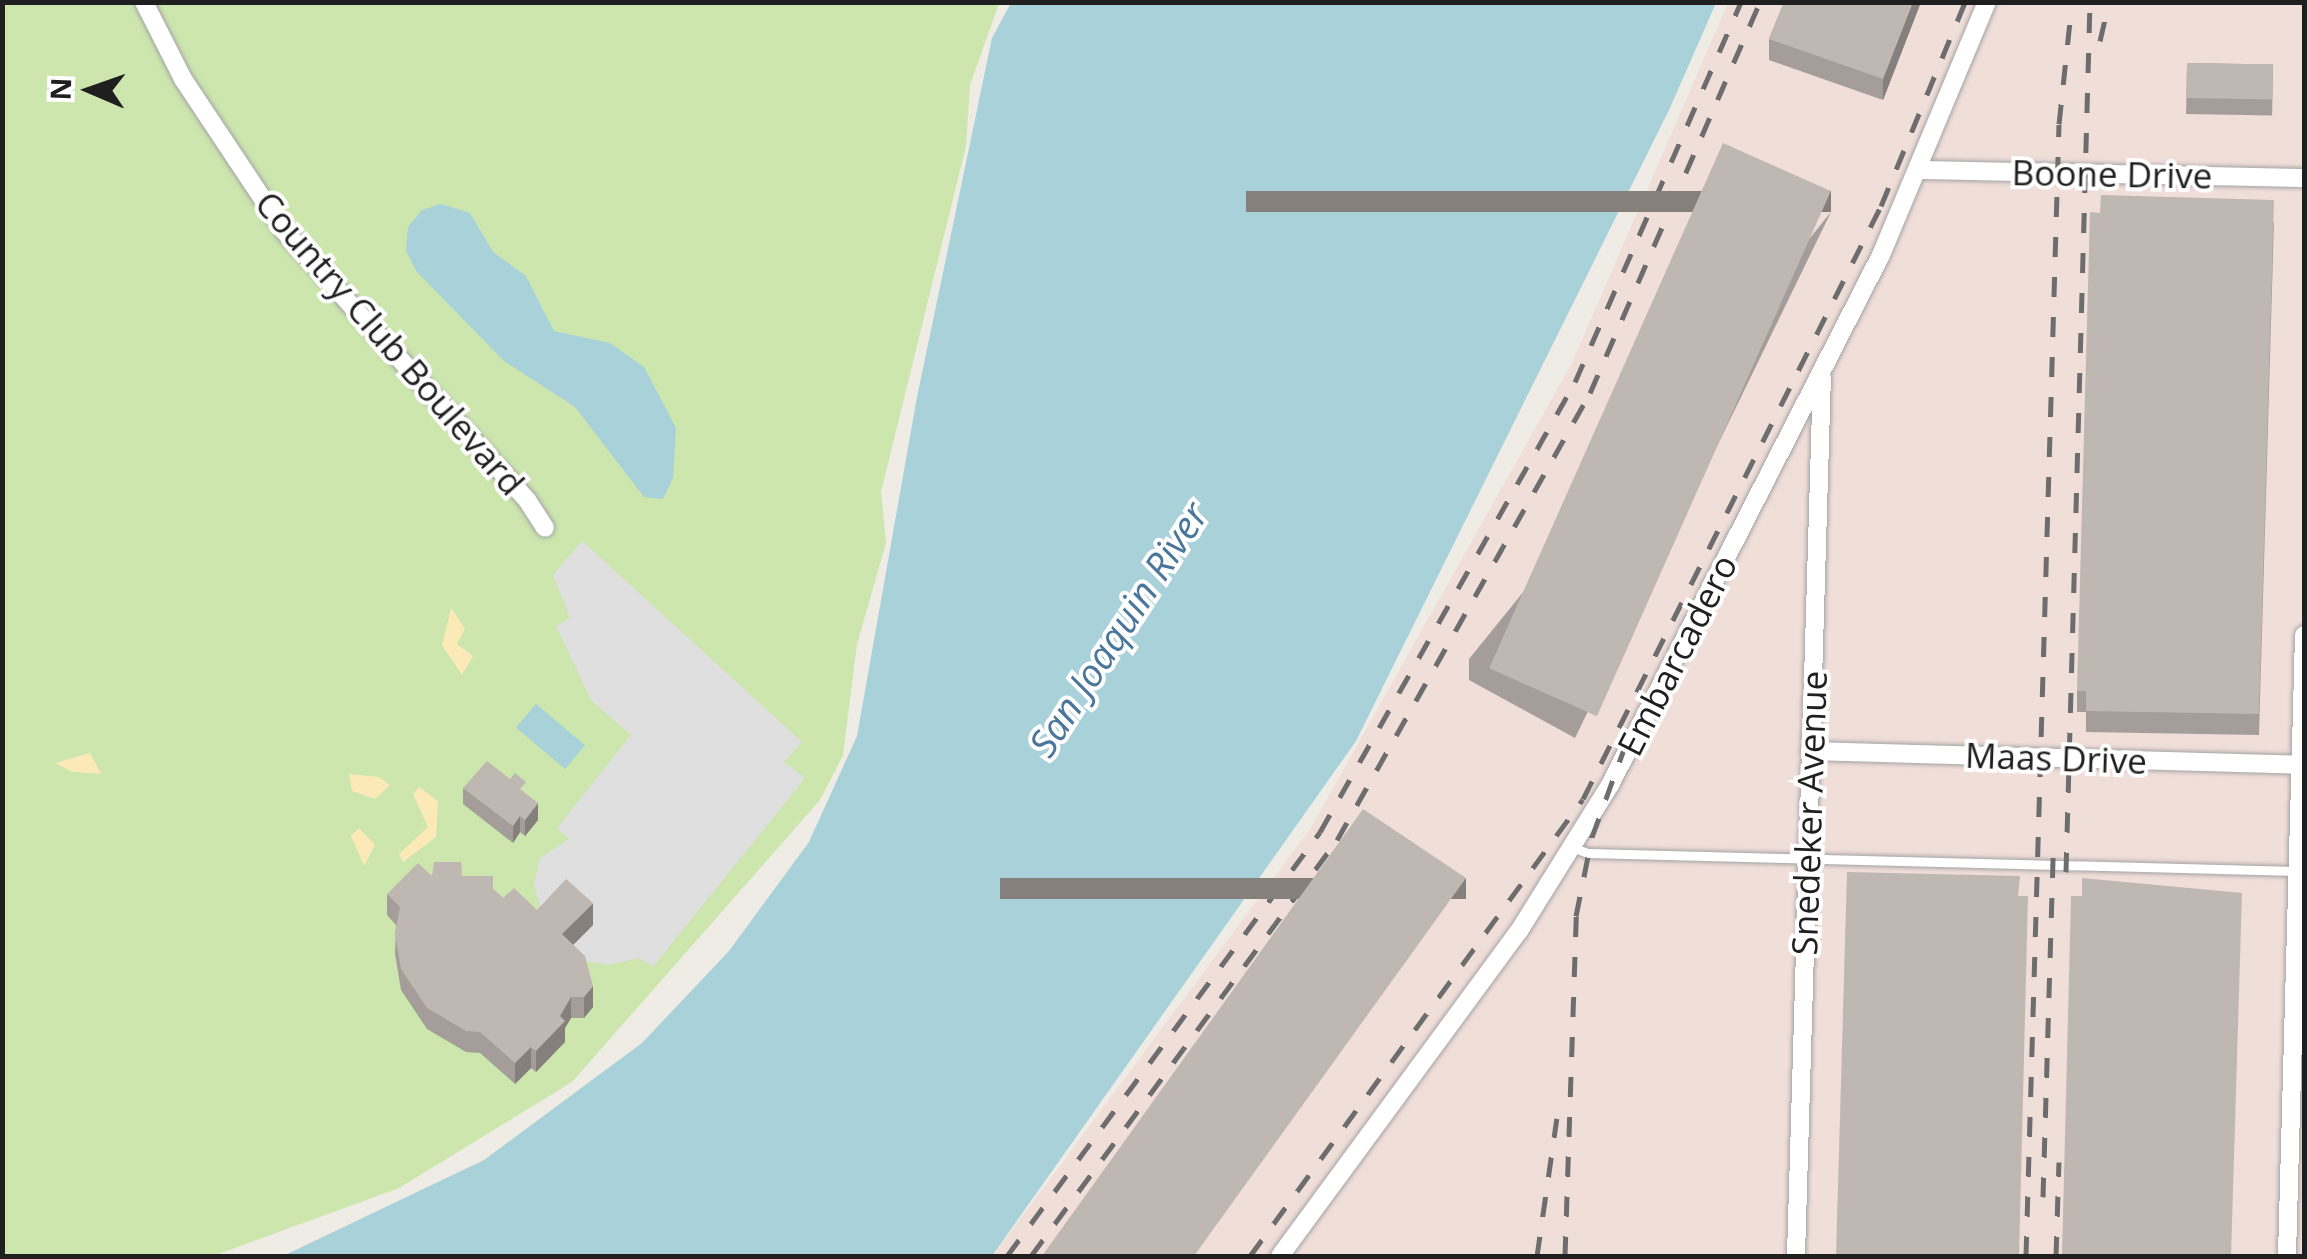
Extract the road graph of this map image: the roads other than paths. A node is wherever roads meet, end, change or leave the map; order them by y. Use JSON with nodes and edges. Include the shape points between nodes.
{"nodes":[{"id":1,"x":144,"y":2,"type":"edge"},
{"id":2,"x":1987,"y":2,"type":"edge"},
{"id":3,"x":1920,"y":170,"type":"junction"},
{"id":4,"x":2304,"y":178,"type":"edge"},
{"id":5,"x":1822,"y":369,"type":"junction"},
{"id":6,"x":545,"y":528,"type":"dead end"},
{"id":7,"x":2304,"y":635,"type":"edge"},
{"id":8,"x":1810,"y":751,"type":"junction"},
{"id":9,"x":2301,"y":765,"type":"junction"},
{"id":10,"x":1572,"y":847,"type":"junction"},
{"id":11,"x":1809,"y":858,"type":"junction"},
{"id":12,"x":2298,"y":871,"type":"junction"},
{"id":13,"x":1280,"y":1256,"type":"edge"},
{"id":14,"x":1796,"y":1256,"type":"edge"},
{"id":15,"x":2287,"y":1256,"type":"edge"}],
"edges":[{"from":1,"to":6,"type":"street","name":"Country Club Boulevard","via":[[184,79],[284,231],[528,500]]},
{"from":2,"to":3,"type":"street","name":"Embarcadero"},
{"from":3,"to":4,"type":"street","name":"Boone Drive"},
{"from":3,"to":5,"type":"street","name":"Embarcadero"},
{"from":5,"to":8,"type":"street","name":"Snedeker Avenue"},
{"from":5,"to":10,"type":"street","name":"Embarcadero","via":[[1645,720]]},
{"from":7,"to":9,"type":"street"},
{"from":8,"to":9,"type":"street","name":"Maas Drive"},
{"from":8,"to":11,"type":"street","name":"Snedeker Avenue"},
{"from":9,"to":12,"type":"street"},
{"from":10,"to":11,"type":"lane","via":[[1588,853]]},
{"from":10,"to":13,"type":"street","name":"Embarcadero"},
{"from":11,"to":12,"type":"lane"},
{"from":11,"to":14,"type":"street","name":"Snedeker Avenue"},
{"from":12,"to":15,"type":"street"}]}
